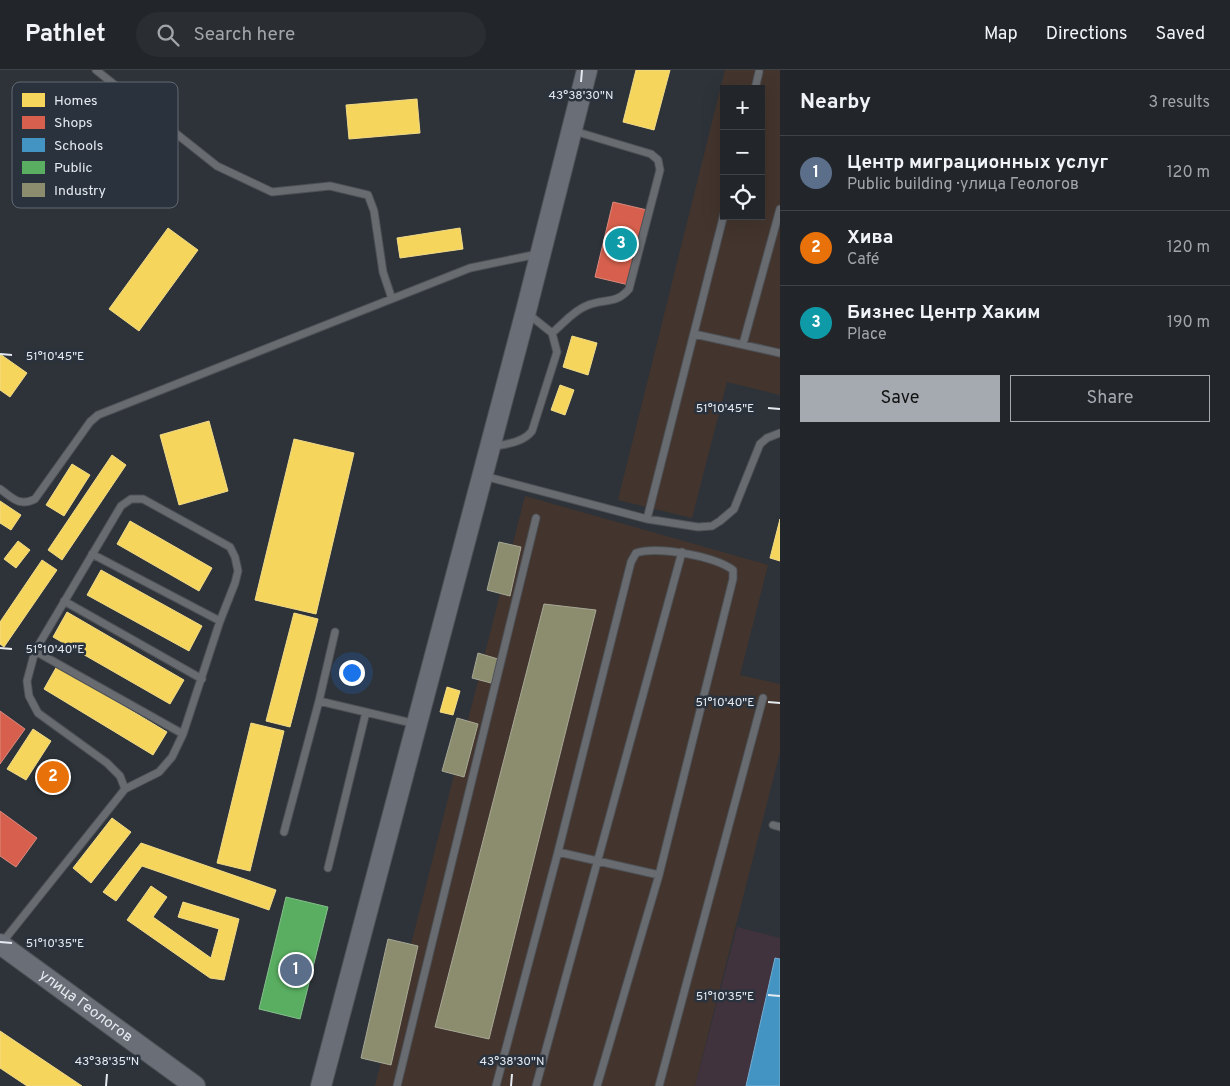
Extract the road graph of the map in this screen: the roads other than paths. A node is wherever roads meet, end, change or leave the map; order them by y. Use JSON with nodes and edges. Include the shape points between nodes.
{"nodes":[{"id":1,"x":96,"y":70,"type":"edge"},
{"id":2,"x":587,"y":70,"type":"edge"},
{"id":3,"x":759,"y":72,"type":"dead end"},
{"id":4,"x":111,"y":82,"type":"edge"},
{"id":5,"x":756,"y":85,"type":"edge"},
{"id":6,"x":571,"y":130,"type":"junction"},
{"id":7,"x":178,"y":135,"type":"edge"},
{"id":8,"x":780,"y":209,"type":"edge"},
{"id":9,"x":722,"y":220,"type":"edge"},
{"id":10,"x":540,"y":253,"type":"junction"},
{"id":11,"x":392,"y":299,"type":"junction"},
{"id":12,"x":526,"y":312,"type":"junction"},
{"id":13,"x":552,"y":333,"type":"junction"},
{"id":14,"x":694,"y":334,"type":"junction"},
{"id":15,"x":743,"y":344,"type":"junction"},
{"id":16,"x":780,"y":353,"type":"edge"},
{"id":17,"x":780,"y":434,"type":"edge"},
{"id":18,"x":489,"y":448,"type":"junction"},
{"id":19,"x":482,"y":476,"type":"junction"},
{"id":20,"x":0,"y":489,"type":"edge"},
{"id":21,"x":536,"y":518,"type":"dead end"},
{"id":22,"x":647,"y":519,"type":"junction"},
{"id":23,"x":682,"y":552,"type":"junction"},
{"id":24,"x":92,"y":554,"type":"junction"},
{"id":25,"x":64,"y":602,"type":"junction"},
{"id":26,"x":220,"y":621,"type":"junction"},
{"id":27,"x":335,"y":632,"type":"dead end"},
{"id":28,"x":35,"y":651,"type":"junction"},
{"id":29,"x":202,"y":679,"type":"junction"},
{"id":30,"x":763,"y":698,"type":"dead end"},
{"id":31,"x":319,"y":701,"type":"junction"},
{"id":32,"x":366,"y":712,"type":"junction"},
{"id":33,"x":416,"y":724,"type":"junction"},
{"id":34,"x":183,"y":734,"type":"junction"},
{"id":35,"x":125,"y":789,"type":"junction"},
{"id":36,"x":284,"y":832,"type":"dead end"},
{"id":37,"x":558,"y":852,"type":"junction"},
{"id":38,"x":598,"y":860,"type":"junction"},
{"id":39,"x":328,"y":868,"type":"dead end"},
{"id":40,"x":659,"y":875,"type":"junction"},
{"id":41,"x":0,"y":944,"type":"edge"},
{"id":42,"x":195,"y":1086,"type":"edge"},
{"id":43,"x":321,"y":1086,"type":"edge"},
{"id":44,"x":397,"y":1086,"type":"edge"},
{"id":45,"x":496,"y":1086,"type":"edge"},
{"id":46,"x":536,"y":1086,"type":"edge"},
{"id":47,"x":597,"y":1086,"type":"edge"},
{"id":48,"x":659,"y":1086,"type":"edge"}],
"edges":[{"from":1,"to":4,"type":"lane"},
{"from":2,"to":6,"type":"main road"},
{"from":3,"to":5,"type":"lane"},
{"from":6,"to":10,"type":"main road"},
{"from":6,"to":13,"type":"lane","via":[[651,154],[658,160],[660,170],[630,289],[622,297],[587,305]]},
{"from":7,"to":11,"type":"lane","via":[[217,166],[272,192],[330,186],[368,195],[374,210],[382,272]]},
{"from":8,"to":15,"type":"lane"},
{"from":9,"to":14,"type":"lane"},
{"from":10,"to":11,"type":"lane","via":[[470,268]]},
{"from":10,"to":12,"type":"main road"},
{"from":11,"to":20,"type":"lane","via":[[98,415],[35,499],[27,503],[19,502]]},
{"from":12,"to":13,"type":"lane"},
{"from":12,"to":18,"type":"main road"},
{"from":13,"to":18,"type":"lane","via":[[557,352],[532,431],[522,440]]},
{"from":14,"to":15,"type":"lane"},
{"from":14,"to":22,"type":"lane"},
{"from":15,"to":16,"type":"lane"},
{"from":17,"to":22,"type":"lane","via":[[760,444],[734,508],[720,521],[712,526],[698,527]]},
{"from":18,"to":19,"type":"main road"},
{"from":19,"to":22,"type":"lane"},
{"from":19,"to":33,"type":"main road"},
{"from":21,"to":44,"type":"lane"},
{"from":23,"to":37,"type":"lane","via":[[643,551],[636,554],[631,562]]},
{"from":23,"to":38,"type":"lane"},
{"from":23,"to":40,"type":"lane","via":[[726,565],[733,570],[733,579]]},
{"from":24,"to":25,"type":"lane"},
{"from":24,"to":26,"type":"lane"},
{"from":24,"to":26,"type":"lane","via":[[121,506],[131,499],[143,499],[154,504],[230,547],[238,571]]},
{"from":25,"to":28,"type":"lane"},
{"from":25,"to":29,"type":"lane"},
{"from":26,"to":29,"type":"lane"},
{"from":27,"to":31,"type":"lane"},
{"from":28,"to":34,"type":"lane"},
{"from":28,"to":35,"type":"lane","via":[[27,681],[29,696],[38,713],[107,763],[120,776]]},
{"from":29,"to":34,"type":"lane"},
{"from":30,"to":48,"type":"lane"},
{"from":31,"to":32,"type":"lane"},
{"from":31,"to":36,"type":"lane"},
{"from":32,"to":33,"type":"lane"},
{"from":32,"to":39,"type":"lane"},
{"from":33,"to":43,"type":"main road"},
{"from":34,"to":35,"type":"lane","via":[[172,757],[159,772]]},
{"from":35,"to":41,"type":"lane"},
{"from":37,"to":38,"type":"lane"},
{"from":37,"to":45,"type":"lane"},
{"from":38,"to":40,"type":"lane"},
{"from":38,"to":46,"type":"lane"},
{"from":40,"to":47,"type":"lane"},
{"from":41,"to":42,"type":"main road","name":"улица Геологов"}]}
